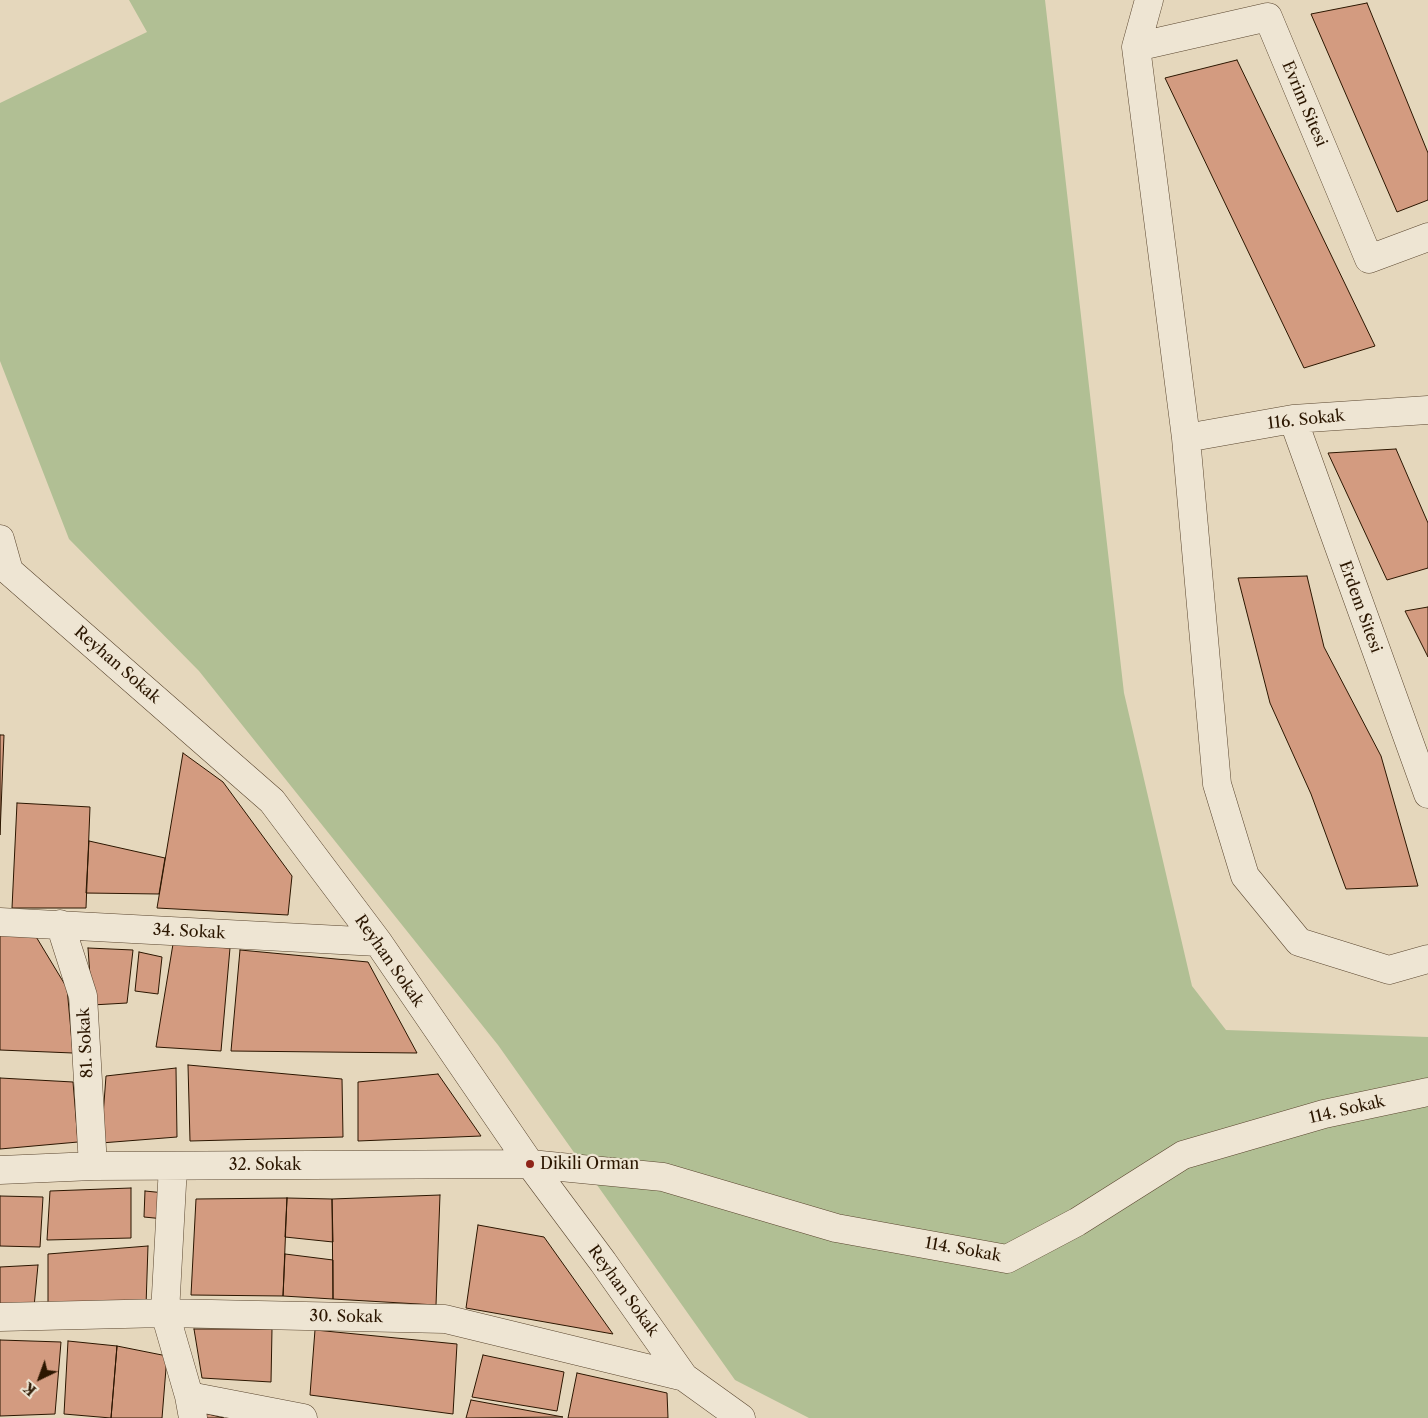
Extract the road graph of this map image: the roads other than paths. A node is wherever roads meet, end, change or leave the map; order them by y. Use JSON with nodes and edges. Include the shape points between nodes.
{"nodes":[{"id":1,"x":1149,"y":0,"type":"edge"},
{"id":2,"x":1136,"y":47,"type":"junction"},
{"id":3,"x":1428,"y":237,"type":"edge"},
{"id":4,"x":1428,"y":410,"type":"edge"},
{"id":5,"x":1293,"y":419,"type":"junction"},
{"id":6,"x":1186,"y":438,"type":"junction"},
{"id":7,"x":0,"y":539,"type":"edge"},
{"id":8,"x":4,"y":571,"type":"edge"},
{"id":9,"x":1428,"y":794,"type":"edge"},
{"id":10,"x":0,"y":922,"type":"edge"},
{"id":11,"x":60,"y":924,"type":"junction"},
{"id":12,"x":378,"y":942,"type":"junction"},
{"id":13,"x":1428,"y":959,"type":"edge"},
{"id":14,"x":1428,"y":1092,"type":"edge"},
{"id":15,"x":530,"y":1164,"type":"junction"},
{"id":16,"x":93,"y":1166,"type":"junction"},
{"id":17,"x":173,"y":1166,"type":"junction"},
{"id":18,"x":0,"y":1170,"type":"edge"},
{"id":19,"x":165,"y":1313,"type":"junction"},
{"id":20,"x":0,"y":1317,"type":"edge"},
{"id":21,"x":684,"y":1377,"type":"junction"},
{"id":22,"x":191,"y":1407,"type":"edge"},
{"id":23,"x":303,"y":1418,"type":"edge"},
{"id":24,"x":742,"y":1418,"type":"edge"}],
"edges":[{"from":1,"to":2,"type":"street"},
{"from":2,"to":3,"type":"street","name":"Evrim Sitesi","via":[[1268,17],[1369,259]]},
{"from":2,"to":6,"type":"street"},
{"from":4,"to":5,"type":"street","name":"116. Sokak"},
{"from":5,"to":6,"type":"street","name":"116. Sokak"},
{"from":5,"to":9,"type":"street","name":"Erdem Sitesi"},
{"from":6,"to":13,"type":"street","via":[[1217,784],[1244,876],[1299,942],[1389,970]]},
{"from":7,"to":8,"type":"street","name":"Reyhan Sokak"},
{"from":8,"to":12,"type":"street","name":"Reyhan Sokak","via":[[272,801]]},
{"from":10,"to":11,"type":"street","name":"34. Sokak"},
{"from":11,"to":12,"type":"street","name":"34. Sokak"},
{"from":11,"to":16,"type":"street","name":"81. Sokak","via":[[83,996]]},
{"from":12,"to":15,"type":"street","name":"Reyhan Sokak"},
{"from":14,"to":15,"type":"street","name":"114. Sokak","via":[[1324,1114],[1184,1155],[1077,1222],[1007,1259],[836,1228],[663,1177]]},
{"from":15,"to":17,"type":"street","name":"32. Sokak"},
{"from":15,"to":21,"type":"street","name":"Reyhan Sokak"},
{"from":16,"to":17,"type":"street","name":"32. Sokak"},
{"from":16,"to":18,"type":"street","name":"32. Sokak"},
{"from":17,"to":19,"type":"street"},
{"from":19,"to":20,"type":"street","name":"30. Sokak"},
{"from":19,"to":21,"type":"street","name":"30. Sokak","via":[[445,1319]]},
{"from":19,"to":22,"type":"street"},
{"from":21,"to":24,"type":"street","name":"Reyhan Sokak"},
{"from":22,"to":23,"type":"street"}]}
